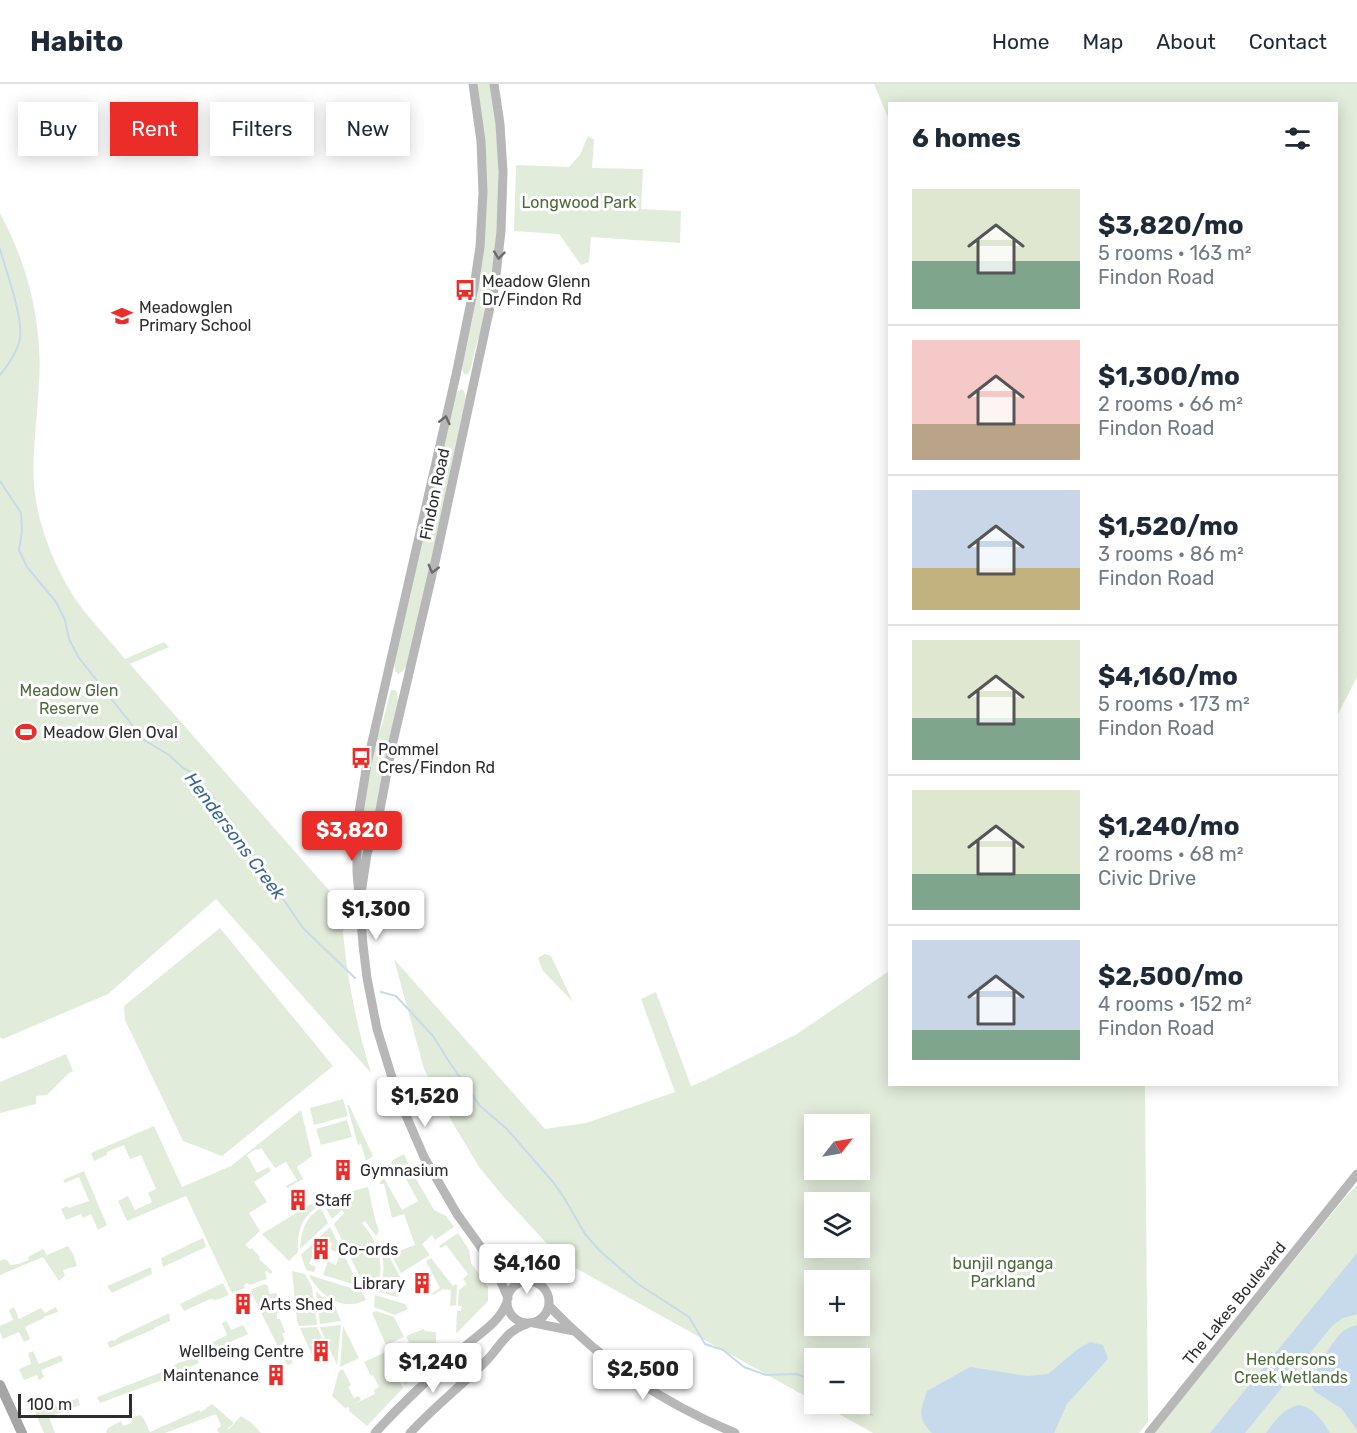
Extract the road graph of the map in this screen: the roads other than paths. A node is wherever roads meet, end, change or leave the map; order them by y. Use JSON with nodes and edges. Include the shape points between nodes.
{"nodes":[{"id":1,"x":473,"y":84,"type":"edge"},
{"id":2,"x":494,"y":84,"type":"edge"},
{"id":3,"x":455,"y":379,"type":"junction"},
{"id":4,"x":474,"y":383,"type":"junction"},
{"id":5,"x":388,"y":683,"type":"junction"},
{"id":6,"x":406,"y":684,"type":"junction"},
{"id":7,"x":376,"y":824,"type":"junction"},
{"id":8,"x":357,"y":825,"type":"junction"},
{"id":9,"x":360,"y":907,"type":"junction"},
{"id":10,"x":1357,"y":1174,"type":"edge"},
{"id":11,"x":1357,"y":1181,"type":"edge"},
{"id":12,"x":1343,"y":1193,"type":"junction"},
{"id":13,"x":488,"y":1257,"type":"junction"},
{"id":14,"x":527,"y":1281,"type":"junction"},
{"id":15,"x":507,"y":1300,"type":"junction"},
{"id":16,"x":549,"y":1306,"type":"junction"},
{"id":17,"x":530,"y":1323,"type":"junction"},
{"id":18,"x":574,"y":1331,"type":"junction"},
{"id":19,"x":0,"y":1379,"type":"edge"},
{"id":20,"x":2,"y":1388,"type":"edge"},
{"id":21,"x":22,"y":1433,"type":"edge"},
{"id":22,"x":375,"y":1433,"type":"edge"},
{"id":23,"x":410,"y":1433,"type":"edge"},
{"id":24,"x":735,"y":1433,"type":"edge"},
{"id":25,"x":1149,"y":1433,"type":"edge"}],
"edges":[{"from":1,"to":3,"type":"main road","name":"Findon Road","via":[[482,165],[482,222],[474,287]]},
{"from":2,"to":4,"type":"main road","name":"Findon Road","one_way":true,"via":[[502,154],[501,231]]},
{"from":3,"to":4,"type":"main road"},
{"from":5,"to":3,"type":"main road","name":"Findon Road","one_way":true},
{"from":4,"to":6,"type":"main road","name":"Findon Road","one_way":true},
{"from":5,"to":6,"type":"main road"},
{"from":5,"to":8,"type":"main road","name":"Findon Road"},
{"from":6,"to":7,"type":"main road","name":"Findon Road"},
{"from":7,"to":8,"type":"main road","via":[[365,831]]},
{"from":7,"to":9,"type":"main road","name":"Findon Road","via":[[367,854]]},
{"from":8,"to":9,"type":"main road","name":"Findon Road"},
{"from":9,"to":13,"type":"main road","name":"Findon Road","via":[[370,995],[396,1090],[439,1185]]},
{"from":10,"to":12,"type":"main road","name":"The Lakes Boulevard"},
{"from":11,"to":12,"type":"main road","name":"The Lakes Boulevard"},
{"from":12,"to":25,"type":"main road","name":"The Lakes Boulevard"},
{"from":13,"to":14,"type":"main road","name":"Findon Road"},
{"from":13,"to":15,"type":"main road","name":"Findon Road"},
{"from":14,"to":15,"type":"main road","via":[[514,1286]]},
{"from":14,"to":16,"type":"main road","via":[[543,1287]]},
{"from":15,"to":17,"type":"main road","via":[[515,1319]]},
{"from":15,"to":22,"type":"main road","via":[[493,1324],[419,1388]]},
{"from":16,"to":17,"type":"main road","via":[[544,1317]]},
{"from":16,"to":18,"type":"main road"},
{"from":17,"to":18,"type":"main road"},
{"from":17,"to":23,"type":"main road","via":[[509,1333],[488,1359]]},
{"from":18,"to":24,"type":"main road","via":[[641,1384]]},
{"from":19,"to":20,"type":"main road"},
{"from":20,"to":21,"type":"main road"}]}
